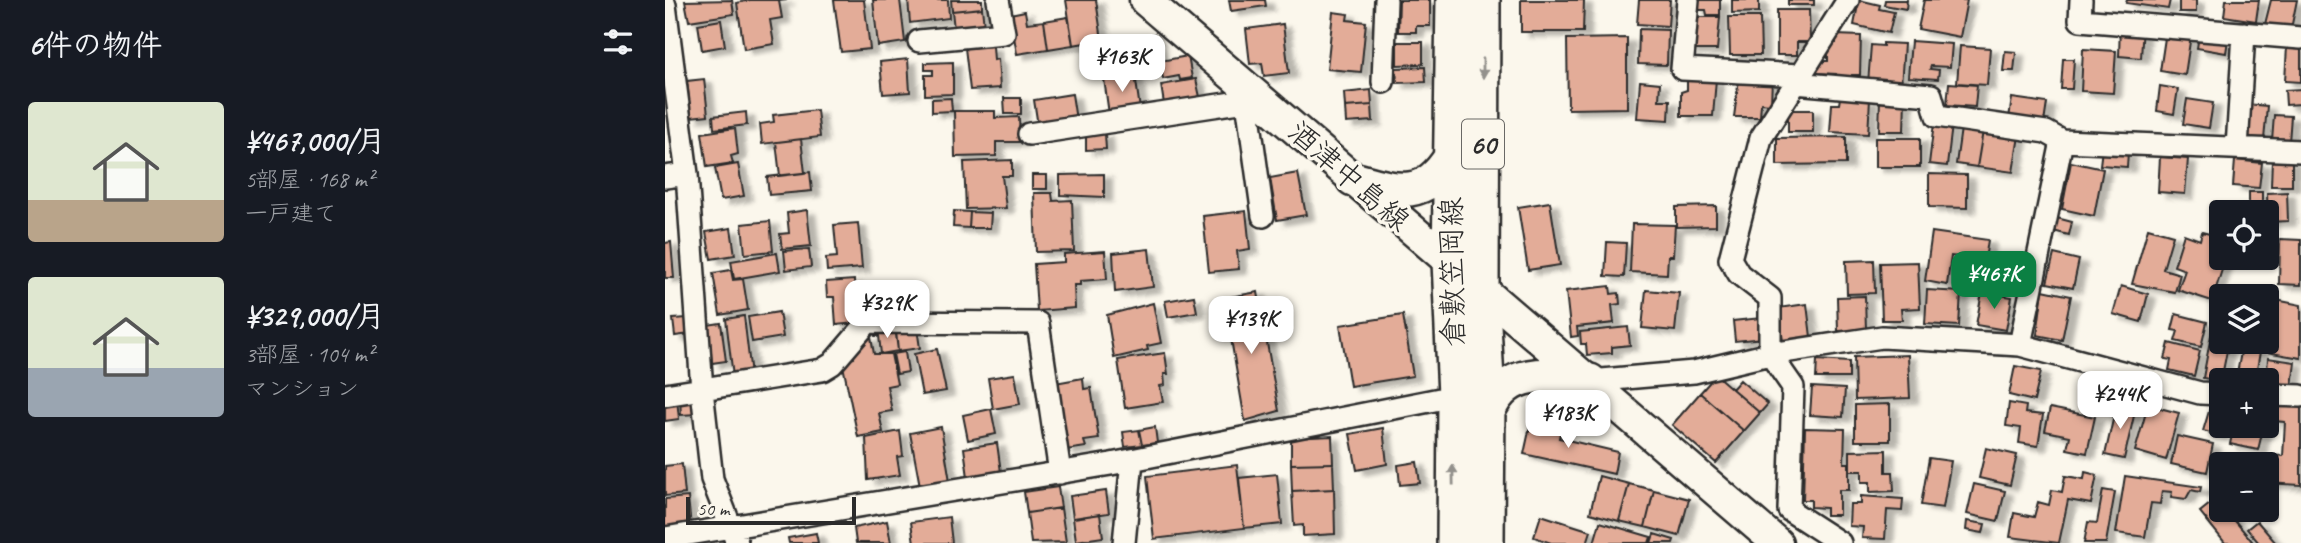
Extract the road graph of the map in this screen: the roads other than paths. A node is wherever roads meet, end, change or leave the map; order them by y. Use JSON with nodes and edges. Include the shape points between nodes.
{"nodes":[{"id":1,"x":998,"y":0,"type":"edge"},
{"id":2,"x":1145,"y":0,"type":"edge"},
{"id":3,"x":1386,"y":0,"type":"edge"},
{"id":4,"x":1453,"y":0,"type":"edge"},
{"id":5,"x":1483,"y":0,"type":"edge"},
{"id":6,"x":1688,"y":0,"type":"edge"},
{"id":7,"x":1848,"y":0,"type":"edge"},
{"id":8,"x":2081,"y":0,"type":"edge"},
{"id":9,"x":665,"y":5,"type":"edge"},
{"id":10,"x":2244,"y":33,"type":"junction"},
{"id":11,"x":2301,"y":38,"type":"edge"},
{"id":12,"x":919,"y":41,"type":"dead end"},
{"id":13,"x":1798,"y":79,"type":"junction"},
{"id":14,"x":1383,"y":82,"type":"dead end"},
{"id":15,"x":1253,"y":100,"type":"junction"},
{"id":16,"x":1029,"y":134,"type":"dead end"},
{"id":17,"x":2062,"y":141,"type":"junction"},
{"id":18,"x":2237,"y":148,"type":"junction"},
{"id":19,"x":2301,"y":151,"type":"edge"},
{"id":20,"x":1450,"y":158,"type":"junction"},
{"id":21,"x":687,"y":174,"type":"junction"},
{"id":22,"x":665,"y":177,"type":"edge"},
{"id":23,"x":1353,"y":179,"type":"junction"},
{"id":24,"x":1263,"y":216,"type":"dead end"},
{"id":25,"x":1449,"y":261,"type":"junction"},
{"id":26,"x":1482,"y":289,"type":"junction"},
{"id":27,"x":2020,"y":345,"type":"junction"},
{"id":28,"x":1770,"y":354,"type":"junction"},
{"id":29,"x":1590,"y":381,"type":"junction"},
{"id":30,"x":702,"y":390,"type":"junction"},
{"id":31,"x":2209,"y":394,"type":"edge"},
{"id":32,"x":665,"y":395,"type":"edge"},
{"id":33,"x":2279,"y":395,"type":"edge"},
{"id":34,"x":1455,"y":396,"type":"junction"},
{"id":35,"x":2301,"y":396,"type":"edge"},
{"id":36,"x":1492,"y":397,"type":"junction"},
{"id":37,"x":1132,"y":460,"type":"junction"},
{"id":38,"x":1060,"y":473,"type":"junction"},
{"id":39,"x":734,"y":535,"type":"edge"},
{"id":40,"x":665,"y":538,"type":"edge"},
{"id":41,"x":1124,"y":543,"type":"edge"},
{"id":42,"x":1454,"y":543,"type":"edge"},
{"id":43,"x":1487,"y":543,"type":"edge"},
{"id":44,"x":1777,"y":543,"type":"edge"},
{"id":45,"x":1840,"y":543,"type":"edge"}],
"edges":[{"from":1,"to":12,"type":"street","via":[[1005,33]]},
{"from":2,"to":15,"type":"main road","name":"酒津中島線"},
{"from":3,"to":14,"type":"street"},
{"from":4,"to":20,"type":"main road","name":"倉敷笠岡線","number":"60"},
{"from":5,"to":26,"type":"main road","name":"倉敷笠岡線","number":"60","one_way":true},
{"from":6,"to":13,"type":"street","via":[[1682,69]]},
{"from":7,"to":13,"type":"street"},
{"from":8,"to":10,"type":"street","via":[[2080,20]]},
{"from":9,"to":21,"type":"street"},
{"from":10,"to":11,"type":"street"},
{"from":10,"to":18,"type":"street"},
{"from":13,"to":17,"type":"street","via":[[1931,96],[1937,116],[2046,132]]},
{"from":13,"to":28,"type":"street","via":[[1761,138],[1730,259],[1739,274],[1770,298]]},
{"from":15,"to":16,"type":"street"},
{"from":15,"to":23,"type":"main road","name":"酒津中島線"},
{"from":15,"to":24,"type":"street"},
{"from":17,"to":18,"type":"street"},
{"from":17,"to":27,"type":"street"},
{"from":18,"to":19,"type":"street"},
{"from":20,"to":23,"type":"main road","via":[[1437,179],[1418,189]]},
{"from":20,"to":25,"type":"main road","name":"倉敷笠岡線","number":"60"},
{"from":21,"to":22,"type":"street"},
{"from":21,"to":30,"type":"street"},
{"from":23,"to":25,"type":"main road","name":"酒津中島線"},
{"from":25,"to":26,"type":"main road","name":"酒津中島線"},
{"from":25,"to":34,"type":"main road","name":"倉敷笠岡線","number":"60"},
{"from":26,"to":29,"type":"main road","name":"酒津中島線"},
{"from":26,"to":36,"type":"main road","name":"倉敷笠岡線","number":"60"},
{"from":27,"to":28,"type":"street","via":[[1882,337]]},
{"from":27,"to":31,"type":"street"},
{"from":28,"to":29,"type":"street","via":[[1694,372]]},
{"from":28,"to":45,"type":"street","via":[[1793,387],[1789,510]]},
{"from":29,"to":36,"type":"main road","via":[[1533,375]]},
{"from":29,"to":44,"type":"main road","name":"酒津中島線"},
{"from":30,"to":32,"type":"street"},
{"from":30,"to":38,"type":"street","via":[[822,370],[868,321],[1038,323]]},
{"from":30,"to":39,"type":"street","via":[[712,479]]},
{"from":33,"to":35,"type":"street"},
{"from":34,"to":36,"type":"street"},
{"from":34,"to":37,"type":"street"},
{"from":42,"to":34,"type":"main road","name":"倉敷笠岡線","number":"60","one_way":true},
{"from":36,"to":43,"type":"main road","name":"倉敷笠岡線","number":"60"},
{"from":37,"to":38,"type":"street"},
{"from":37,"to":41,"type":"street"},
{"from":38,"to":39,"type":"street"},
{"from":39,"to":40,"type":"street"}]}
